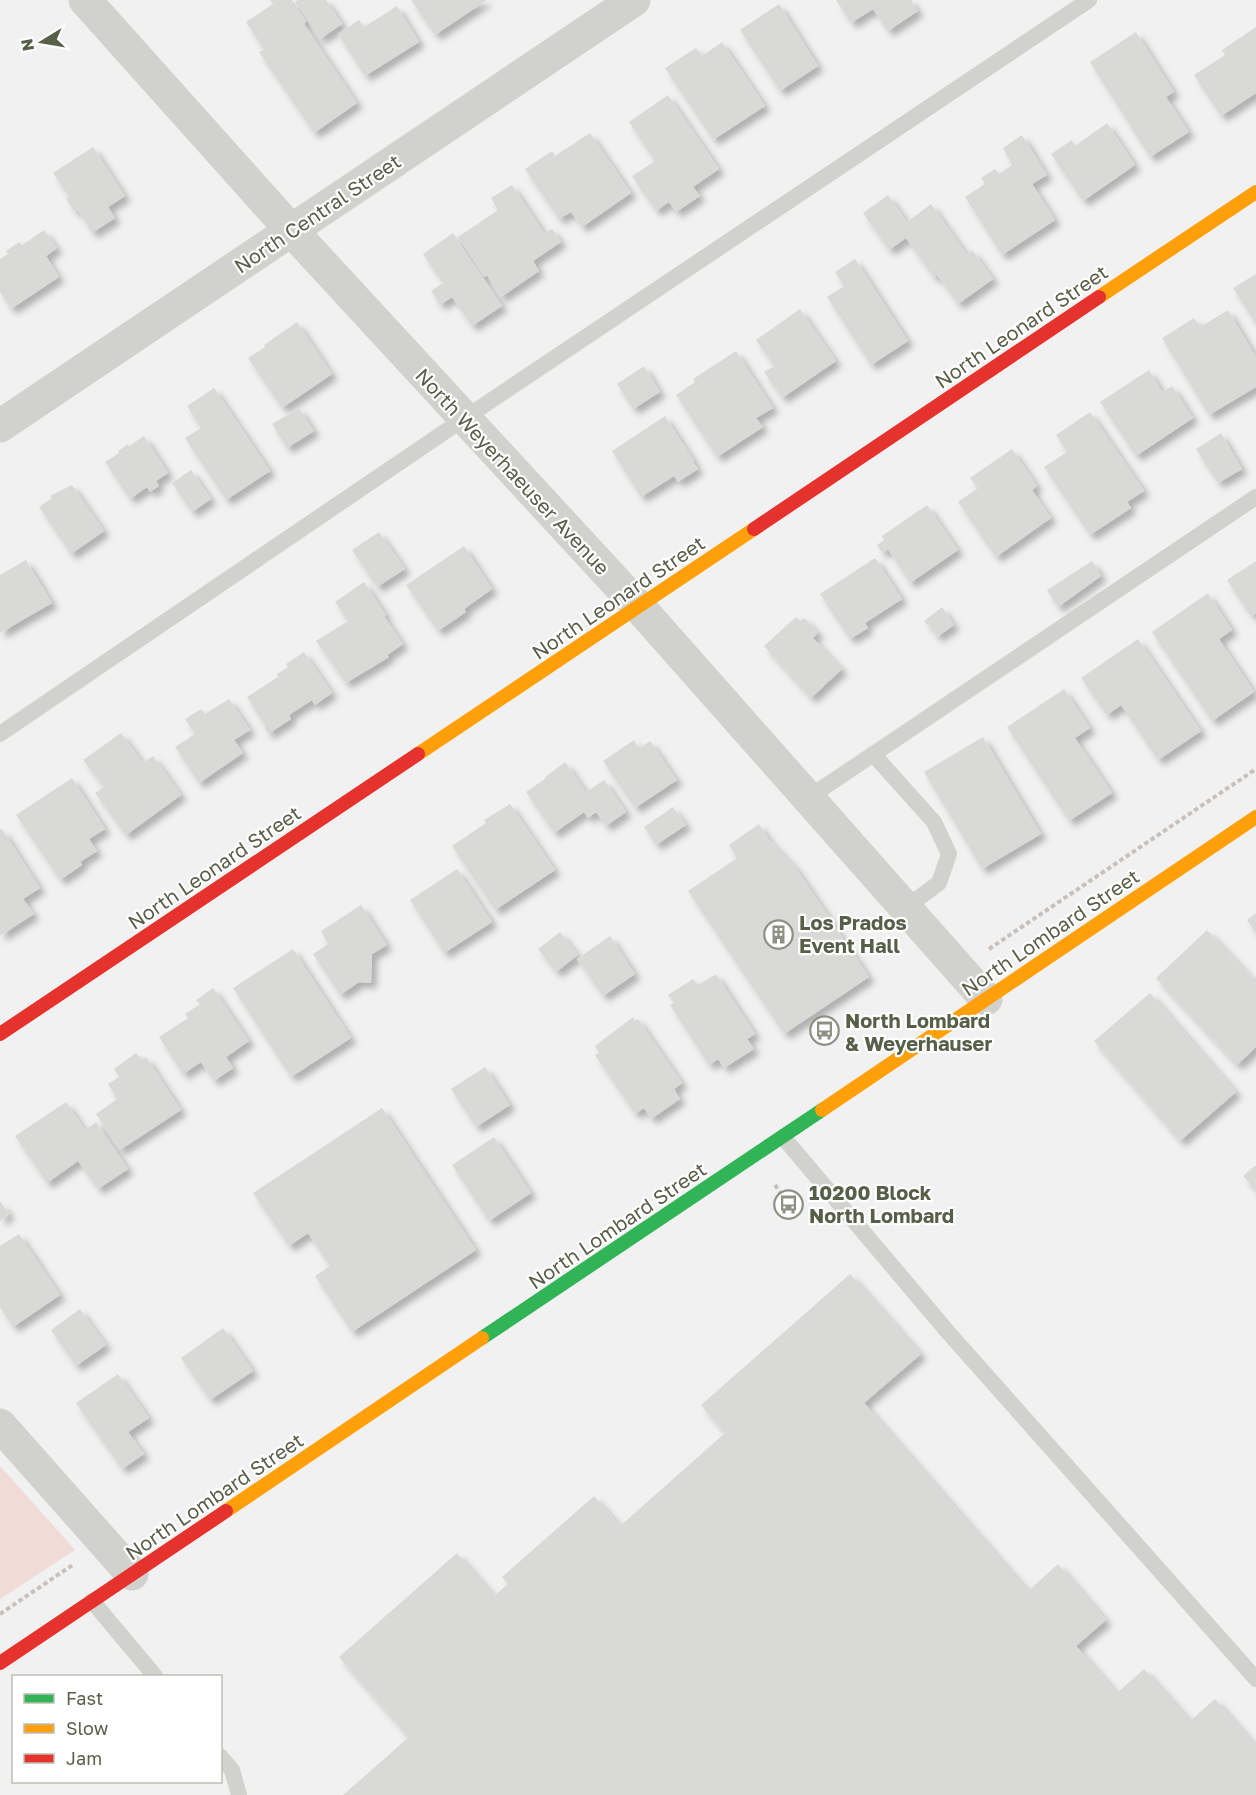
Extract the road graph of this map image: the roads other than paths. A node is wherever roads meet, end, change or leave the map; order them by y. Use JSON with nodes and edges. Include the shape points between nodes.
{"nodes":[{"id":1,"x":85,"y":0,"type":"edge"},
{"id":2,"x":634,"y":0,"type":"edge"},
{"id":3,"x":1089,"y":0,"type":"edge"},
{"id":4,"x":1256,"y":192,"type":"edge"},
{"id":5,"x":291,"y":230,"type":"junction"},
{"id":6,"x":465,"y":418,"type":"junction"},
{"id":7,"x":0,"y":426,"type":"edge"},
{"id":8,"x":1256,"y":497,"type":"edge"},
{"id":9,"x":639,"y":607,"type":"junction"},
{"id":10,"x":0,"y":734,"type":"edge"},
{"id":11,"x":873,"y":754,"type":"junction"},
{"id":12,"x":808,"y":798,"type":"junction"},
{"id":13,"x":1256,"y":817,"type":"edge"},
{"id":14,"x":905,"y":908,"type":"junction"},
{"id":15,"x":986,"y":999,"type":"junction"},
{"id":16,"x":0,"y":1034,"type":"edge"},
{"id":17,"x":783,"y":1137,"type":"junction"},
{"id":18,"x":0,"y":1425,"type":"edge"},
{"id":19,"x":132,"y":1574,"type":"junction"},
{"id":20,"x":92,"y":1601,"type":"junction"},
{"id":21,"x":0,"y":1664,"type":"edge"},
{"id":22,"x":153,"y":1675,"type":"edge"},
{"id":23,"x":1256,"y":1679,"type":"edge"},
{"id":24,"x":222,"y":1758,"type":"edge"},
{"id":25,"x":239,"y":1795,"type":"edge"}],
"edges":[{"from":1,"to":5,"type":"street","name":"North Weyerhaeuser Avenue"},
{"from":2,"to":5,"type":"street","name":"North Central Street"},
{"from":3,"to":6,"type":"lane"},
{"from":4,"to":9,"type":"main road","name":"North Leonard Street"},
{"from":5,"to":6,"type":"street","name":"North Weyerhaeuser Avenue"},
{"from":5,"to":7,"type":"street","name":"North Central Street"},
{"from":6,"to":9,"type":"street","name":"North Weyerhaeuser Avenue"},
{"from":6,"to":10,"type":"lane"},
{"from":8,"to":11,"type":"lane"},
{"from":9,"to":12,"type":"street","name":"North Weyerhaeuser Avenue"},
{"from":9,"to":16,"type":"main road","name":"North Leonard Street"},
{"from":11,"to":12,"type":"lane"},
{"from":11,"to":14,"type":"lane","via":[[934,822],[949,854],[939,883]]},
{"from":12,"to":14,"type":"street","name":"North Weyerhaeuser Avenue"},
{"from":13,"to":15,"type":"main road","name":"North Lombard Street"},
{"from":14,"to":15,"type":"street","name":"North Weyerhaeuser Avenue"},
{"from":15,"to":17,"type":"main road","name":"North Lombard Street"},
{"from":17,"to":19,"type":"main road","name":"North Lombard Street"},
{"from":17,"to":23,"type":"lane","via":[[947,1331]]},
{"from":18,"to":19,"type":"street"},
{"from":19,"to":20,"type":"main road","name":"North Lombard Street"},
{"from":20,"to":21,"type":"main road","name":"North Lombard Street"},
{"from":20,"to":22,"type":"lane"},
{"from":24,"to":25,"type":"lane","via":[[232,1770]]}]}
